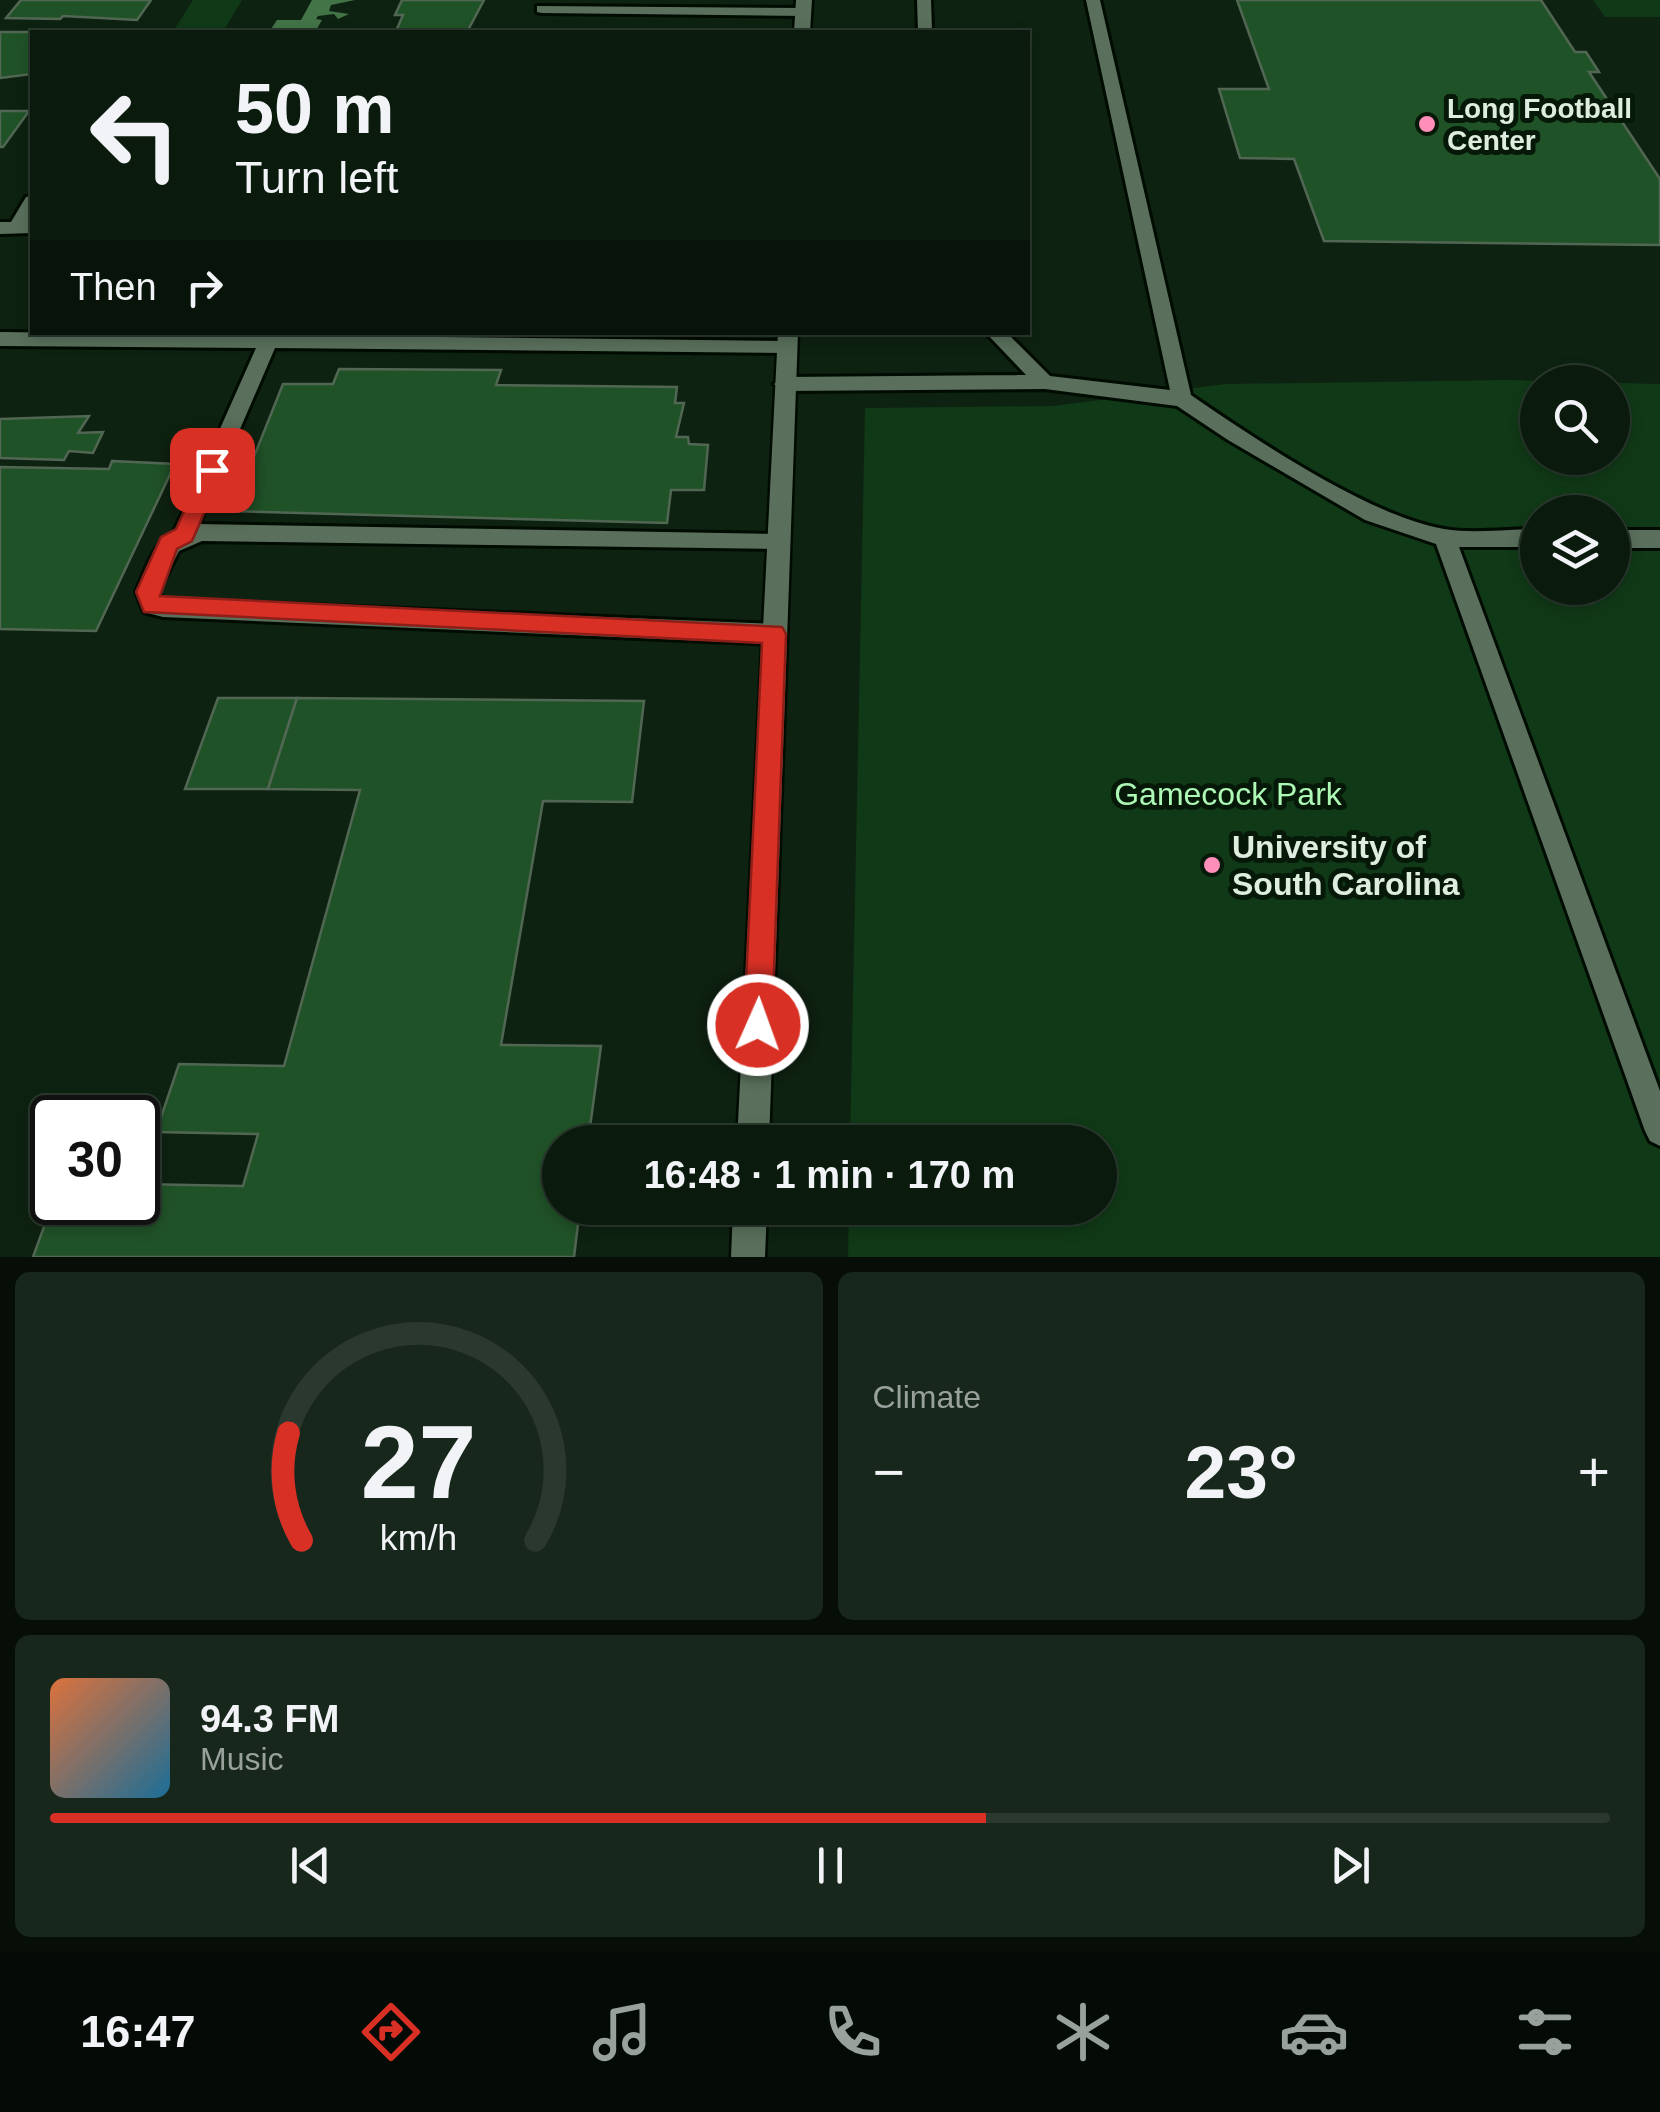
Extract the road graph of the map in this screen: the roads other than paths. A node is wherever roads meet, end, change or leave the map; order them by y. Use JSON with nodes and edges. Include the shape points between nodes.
{"nodes":[{"id":1,"x":924,"y":0,"type":"edge"},
{"id":2,"x":1093,"y":0,"type":"edge"},
{"id":3,"x":804,"y":6,"type":"edge"},
{"id":4,"x":541,"y":10,"type":"edge"},
{"id":5,"x":710,"y":11,"type":"junction"},
{"id":6,"x":706,"y":30,"type":"edge"},
{"id":7,"x":925,"y":30,"type":"edge"},
{"id":8,"x":30,"y":205,"type":"edge"},
{"id":9,"x":16,"y":228,"type":"edge"},
{"id":10,"x":997,"y":335,"type":"edge"},
{"id":11,"x":0,"y":338,"type":"edge"},
{"id":12,"x":788,"y":340,"type":"edge"},
{"id":13,"x":268,"y":342,"type":"junction"},
{"id":14,"x":1045,"y":382,"type":"junction"},
{"id":15,"x":784,"y":384,"type":"junction"},
{"id":16,"x":1182,"y":399,"type":"junction"},
{"id":17,"x":184,"y":534,"type":"junction"},
{"id":18,"x":1445,"y":538,"type":"junction"},
{"id":19,"x":1520,"y":538,"type":"edge"},
{"id":20,"x":1630,"y":538,"type":"edge"},
{"id":21,"x":1660,"y":539,"type":"edge"},
{"id":22,"x":778,"y":544,"type":"junction"},
{"id":23,"x":774,"y":634,"type":"junction"},
{"id":24,"x":754,"y":1125,"type":"edge"},
{"id":25,"x":1660,"y":1131,"type":"edge"},
{"id":26,"x":749,"y":1225,"type":"edge"},
{"id":27,"x":748,"y":1257,"type":"edge"}],
"edges":[{"from":1,"to":7,"type":"lane"},
{"from":2,"to":16,"type":"lane"},
{"from":3,"to":5,"type":"lane"},
{"from":4,"to":5,"type":"lane"},
{"from":5,"to":6,"type":"lane"},
{"from":8,"to":9,"type":"lane"},
{"from":10,"to":14,"type":"lane"},
{"from":11,"to":13,"type":"lane"},
{"from":12,"to":13,"type":"lane"},
{"from":12,"to":15,"type":"street"},
{"from":13,"to":17,"type":"lane"},
{"from":14,"to":15,"type":"lane"},
{"from":14,"to":16,"type":"lane"},
{"from":15,"to":22,"type":"street"},
{"from":16,"to":18,"type":"lane","via":[[1372,514]]},
{"from":17,"to":22,"type":"lane"},
{"from":17,"to":23,"type":"lane","via":[[169,543],[147,592],[152,605]]},
{"from":18,"to":19,"type":"lane"},
{"from":18,"to":25,"type":"lane"},
{"from":20,"to":21,"type":"lane"},
{"from":22,"to":23,"type":"street"},
{"from":23,"to":24,"type":"street"},
{"from":26,"to":27,"type":"street"}]}
